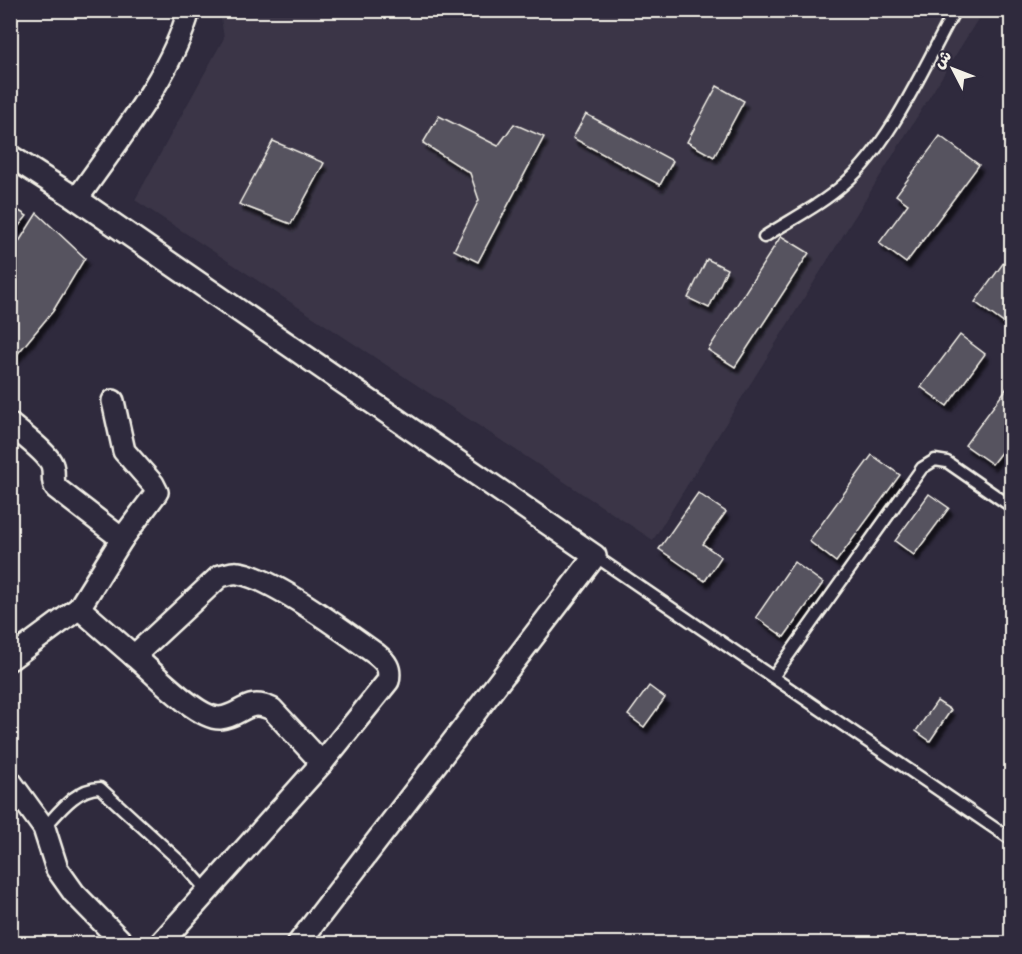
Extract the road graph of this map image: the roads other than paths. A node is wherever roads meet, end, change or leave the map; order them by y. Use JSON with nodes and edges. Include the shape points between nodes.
{"nodes":[{"id":1,"x":189,"y":10,"type":"edge"},
{"id":2,"x":955,"y":10,"type":"edge"},
{"id":3,"x":10,"y":156,"type":"edge"},
{"id":4,"x":77,"y":199,"type":"junction"},
{"id":5,"x":764,"y":237,"type":"dead end"},
{"id":6,"x":113,"y":401,"type":"dead end"},
{"id":7,"x":10,"y":424,"type":"edge"},
{"id":8,"x":1011,"y":507,"type":"edge"},
{"id":9,"x":122,"y":539,"type":"junction"},
{"id":10,"x":595,"y":556,"type":"junction"},
{"id":11,"x":79,"y":608,"type":"junction"},
{"id":12,"x":134,"y":656,"type":"junction"},
{"id":13,"x":10,"y":658,"type":"edge"},
{"id":14,"x":773,"y":677,"type":"junction"},
{"id":15,"x":322,"y":763,"type":"junction"},
{"id":16,"x":10,"y":781,"type":"edge"},
{"id":17,"x":44,"y":828,"type":"junction"},
{"id":18,"x":1011,"y":840,"type":"edge"},
{"id":19,"x":207,"y":891,"type":"junction"},
{"id":20,"x":124,"y":944,"type":"edge"},
{"id":21,"x":160,"y":944,"type":"edge"},
{"id":22,"x":298,"y":944,"type":"edge"}],
"edges":[{"from":1,"to":4,"type":"street","via":[[181,39],[165,69]]},
{"from":2,"to":5,"type":"lane","via":[[889,129],[864,165],[843,186]]},
{"from":3,"to":4,"type":"street"},
{"from":4,"to":10,"type":"street"},
{"from":6,"to":9,"type":"street","via":[[124,451],[157,489]]},
{"from":7,"to":9,"type":"street","via":[[48,458],[56,488]]},
{"from":8,"to":14,"type":"lane","via":[[947,462],[935,460],[922,468]]},
{"from":9,"to":11,"type":"street"},
{"from":10,"to":14,"type":"lane"},
{"from":10,"to":22,"type":"street"},
{"from":11,"to":12,"type":"street"},
{"from":11,"to":13,"type":"street"},
{"from":12,"to":15,"type":"street","via":[[203,714],[221,718],[250,705],[272,709]]},
{"from":12,"to":15,"type":"street","via":[[220,576],[244,574],[308,607],[376,654],[390,672],[388,681]]},
{"from":14,"to":18,"type":"lane"},
{"from":15,"to":19,"type":"street"},
{"from":16,"to":17,"type":"street"},
{"from":17,"to":19,"type":"lane","via":[[79,794],[100,788]]},
{"from":17,"to":20,"type":"street","via":[[57,869],[74,893]]},
{"from":19,"to":21,"type":"street"}]}
